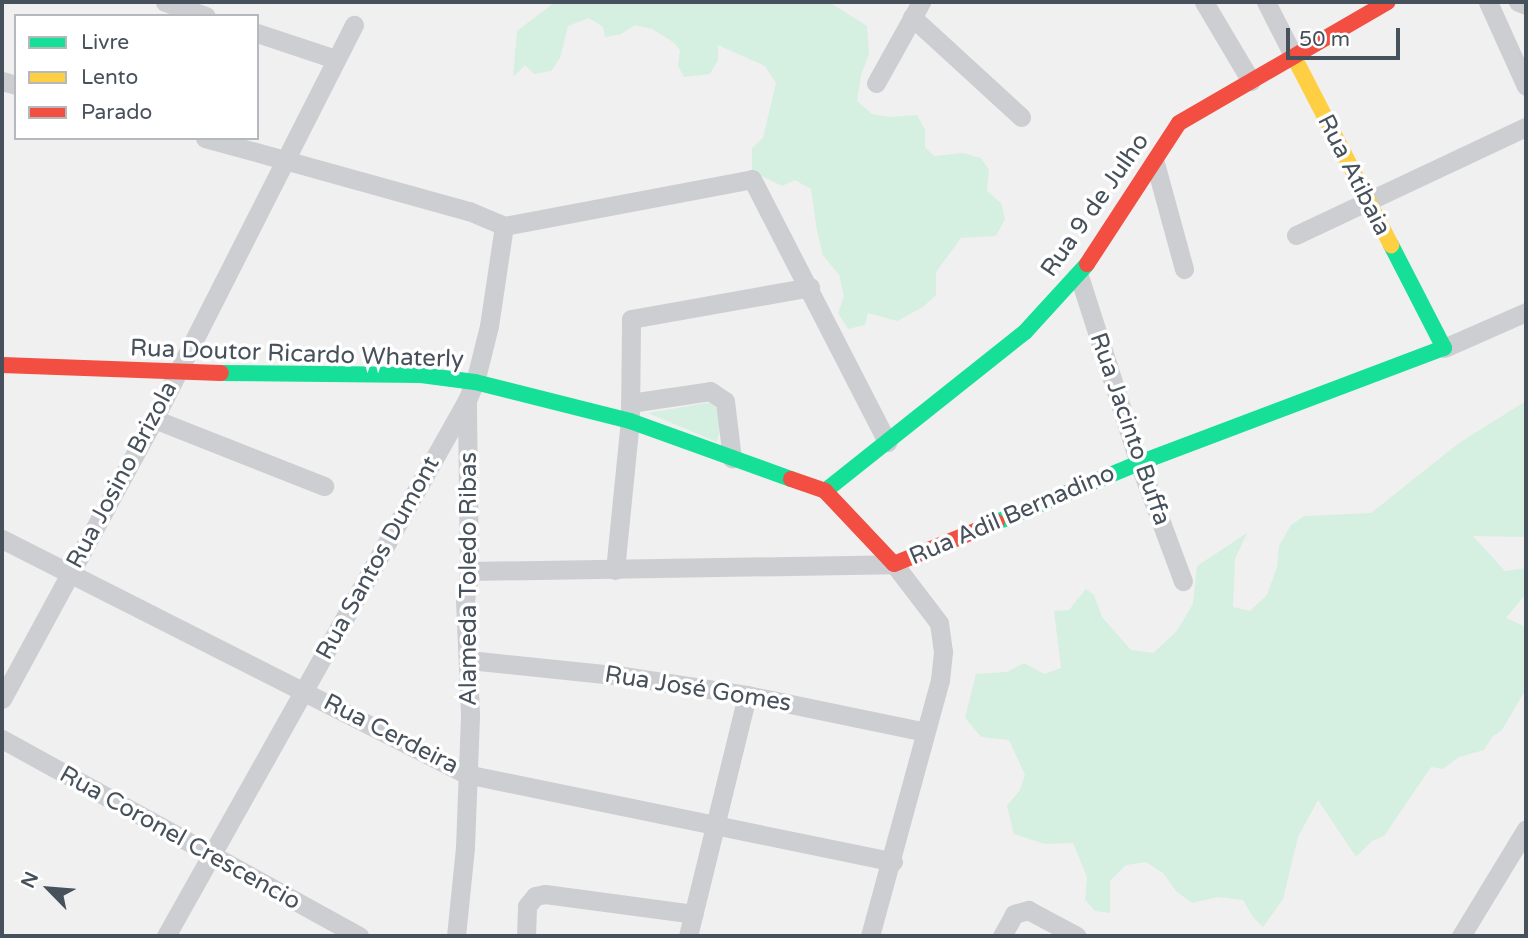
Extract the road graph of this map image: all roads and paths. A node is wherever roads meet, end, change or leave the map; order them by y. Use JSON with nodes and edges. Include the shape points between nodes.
{"nodes":[{"id":1,"x":165,"y":2,"type":"edge"},
{"id":2,"x":1204,"y":2,"type":"edge"},
{"id":3,"x":1266,"y":2,"type":"edge"},
{"id":4,"x":1388,"y":2,"type":"edge"},
{"id":5,"x":1488,"y":2,"type":"edge"},
{"id":6,"x":1518,"y":2,"type":"edge"},
{"id":7,"x":1526,"y":5,"type":"edge"},
{"id":8,"x":917,"y":9,"type":"edge"},
{"id":9,"x":200,"y":14,"type":"edge"},
{"id":10,"x":354,"y":25,"type":"dead end"},
{"id":11,"x":259,"y":34,"type":"edge"},
{"id":12,"x":1294,"y":57,"type":"junction"},
{"id":13,"x":335,"y":59,"type":"junction"},
{"id":14,"x":1251,"y":81,"type":"junction"},
{"id":15,"x":876,"y":83,"type":"dead end"},
{"id":16,"x":1526,"y":86,"type":"edge"},
{"id":17,"x":1021,"y":117,"type":"dead end"},
{"id":18,"x":1526,"y":127,"type":"edge"},
{"id":19,"x":212,"y":140,"type":"edge"},
{"id":20,"x":284,"y":161,"type":"junction"},
{"id":21,"x":1155,"y":163,"type":"junction"},
{"id":22,"x":1366,"y":201,"type":"junction"},
{"id":23,"x":504,"y":226,"type":"junction"},
{"id":24,"x":1296,"y":236,"type":"dead end"},
{"id":25,"x":1184,"y":269,"type":"dead end"},
{"id":26,"x":1079,"y":276,"type":"junction"},
{"id":27,"x":810,"y":286,"type":"junction"},
{"id":28,"x":1526,"y":312,"type":"edge"},
{"id":29,"x":1444,"y":348,"type":"junction"},
{"id":30,"x":2,"y":365,"type":"edge"},
{"id":31,"x":176,"y":373,"type":"junction"},
{"id":32,"x":471,"y":391,"type":"junction"},
{"id":33,"x":630,"y":412,"type":"junction"},
{"id":34,"x":154,"y":419,"type":"junction"},
{"id":35,"x":887,"y":442,"type":"junction"},
{"id":36,"x":732,"y":459,"type":"junction"},
{"id":37,"x":1139,"y":463,"type":"junction"},
{"id":38,"x":324,"y":486,"type":"dead end"},
{"id":39,"x":825,"y":491,"type":"junction"},
{"id":40,"x":2,"y":539,"type":"edge"},
{"id":41,"x":894,"y":565,"type":"junction"},
{"id":42,"x":615,"y":570,"type":"junction"},
{"id":43,"x":469,"y":571,"type":"junction"},
{"id":44,"x":70,"y":572,"type":"junction"},
{"id":45,"x":1183,"y":582,"type":"dead end"},
{"id":46,"x":469,"y":660,"type":"junction"},
{"id":47,"x":304,"y":689,"type":"junction"},
{"id":48,"x":747,"y":695,"type":"junction"},
{"id":49,"x":2,"y":699,"type":"edge"},
{"id":50,"x":925,"y":732,"type":"junction"},
{"id":51,"x":2,"y":739,"type":"edge"},
{"id":52,"x":466,"y":774,"type":"junction"},
{"id":53,"x":717,"y":824,"type":"junction"},
{"id":54,"x":1526,"y":830,"type":"edge"},
{"id":55,"x":210,"y":854,"type":"junction"},
{"id":56,"x":892,"y":862,"type":"junction"},
{"id":57,"x":694,"y":914,"type":"junction"},
{"id":58,"x":166,"y":936,"type":"edge"},
{"id":59,"x":359,"y":936,"type":"edge"},
{"id":60,"x":456,"y":936,"type":"edge"},
{"id":61,"x":526,"y":936,"type":"edge"},
{"id":62,"x":688,"y":936,"type":"edge"},
{"id":63,"x":870,"y":936,"type":"edge"},
{"id":64,"x":1002,"y":936,"type":"edge"},
{"id":65,"x":1077,"y":936,"type":"edge"},
{"id":66,"x":1461,"y":936,"type":"edge"}],
"edges":[{"from":1,"to":9,"type":"street"},
{"from":2,"to":14,"type":"street"},
{"from":3,"to":12,"type":"street","name":"Rua Atibaia"},
{"from":4,"to":12,"type":"main road","name":"Rua 9 de Julho"},
{"from":5,"to":16,"type":"street"},
{"from":6,"to":7,"type":"street"},
{"from":8,"to":15,"type":"street"},
{"from":8,"to":17,"type":"street"},
{"from":10,"to":13,"type":"street","name":"Rua Josino Brizola"},
{"from":11,"to":13,"type":"street"},
{"from":12,"to":14,"type":"main road","name":"Rua 9 de Julho"},
{"from":12,"to":22,"type":"main road","name":"Rua Atibaia"},
{"from":13,"to":20,"type":"street","name":"Rua Josino Brizola"},
{"from":14,"to":21,"type":"main road","name":"Rua 9 de Julho","via":[[1179,123]]},
{"from":18,"to":22,"type":"street"},
{"from":19,"to":20,"type":"street"},
{"from":20,"to":23,"type":"street","via":[[469,211]]},
{"from":20,"to":31,"type":"street","name":"Rua Josino Brizola"},
{"from":21,"to":25,"type":"street"},
{"from":21,"to":26,"type":"main road","name":"Rua 9 de Julho"},
{"from":22,"to":24,"type":"street"},
{"from":22,"to":29,"type":"main road","name":"Rua Atibaia"},
{"from":23,"to":27,"type":"street","via":[[752,179]]},
{"from":23,"to":32,"type":"street","name":"Alameda Toledo Ribas","via":[[489,326]]},
{"from":26,"to":35,"type":"main road","name":"Rua 9 de Julho","via":[[1025,332]]},
{"from":26,"to":37,"type":"street","name":"Rua Jacinto Buffa"},
{"from":27,"to":33,"type":"street","via":[[631,319]]},
{"from":27,"to":35,"type":"street"},
{"from":28,"to":29,"type":"street","name":"Rua Adil Bernadino"},
{"from":29,"to":37,"type":"main road","name":"Rua Adil Bernadino"},
{"from":30,"to":31,"type":"main road","name":"Rua Doutor Ricardo Whaterly"},
{"from":31,"to":32,"type":"main road","name":"Rua Doutor Ricardo Whaterly","via":[[421,375]]},
{"from":31,"to":34,"type":"street","name":"Rua Josino Brizola"},
{"from":32,"to":33,"type":"main road","name":"Rua Doutor Ricardo Whaterly"},
{"from":32,"to":43,"type":"street","name":"Alameda Toledo Ribas"},
{"from":32,"to":47,"type":"street","name":"Rua Santos Dumont"},
{"from":33,"to":36,"type":"main road","name":"Rua Doutor Ricardo Whaterly"},
{"from":33,"to":36,"type":"street","via":[[710,391],[725,401]]},
{"from":33,"to":42,"type":"street"},
{"from":34,"to":38,"type":"street"},
{"from":34,"to":44,"type":"street","name":"Rua Josino Brizola"},
{"from":35,"to":39,"type":"main road","name":"Rua 9 de Julho"},
{"from":36,"to":39,"type":"main road","name":"Rua Doutor Ricardo Whaterly"},
{"from":37,"to":41,"type":"main road","name":"Rua Adil Bernadino"},
{"from":37,"to":45,"type":"street","name":"Rua Jacinto Buffa"},
{"from":39,"to":41,"type":"main road"},
{"from":40,"to":44,"type":"street","name":"Rua Cerdeira"},
{"from":41,"to":42,"type":"street","name":"Rua Adil Bernadino"},
{"from":41,"to":50,"type":"street","via":[[939,623],[943,635],[940,680]]},
{"from":42,"to":43,"type":"street","name":"Rua Adil Bernadino"},
{"from":43,"to":46,"type":"street","name":"Alameda Toledo Ribas","via":[[465,601]]},
{"from":44,"to":47,"type":"street","name":"Rua Cerdeira"},
{"from":44,"to":49,"type":"street","name":"Rua Josino Brizola"},
{"from":46,"to":48,"type":"street","name":"Rua José Gomes"},
{"from":46,"to":52,"type":"street","name":"Alameda Toledo Ribas"},
{"from":47,"to":52,"type":"street","name":"Rua Cerdeira"},
{"from":47,"to":55,"type":"street","name":"Rua Santos Dumont"},
{"from":48,"to":50,"type":"street","name":"Rua José Gomes"},
{"from":48,"to":53,"type":"street"},
{"from":50,"to":56,"type":"street"},
{"from":51,"to":55,"type":"street","name":"Rua Coronel Crescencio"},
{"from":52,"to":53,"type":"street","name":"Rua Cerdeira"},
{"from":52,"to":60,"type":"street","name":"Alameda Toledo Ribas","via":[[465,848]]},
{"from":53,"to":56,"type":"street","name":"Rua Cerdeira"},
{"from":53,"to":57,"type":"street"},
{"from":54,"to":66,"type":"street"},
{"from":55,"to":58,"type":"street","name":"Rua Santos Dumont"},
{"from":55,"to":59,"type":"street","name":"Rua Coronel Crescencio"},
{"from":56,"to":63,"type":"street"},
{"from":57,"to":61,"type":"street","via":[[545,894],[535,896],[527,906]]},
{"from":57,"to":62,"type":"street"},
{"from":64,"to":65,"type":"street","via":[[1014,914],[1028,910]]}]}
